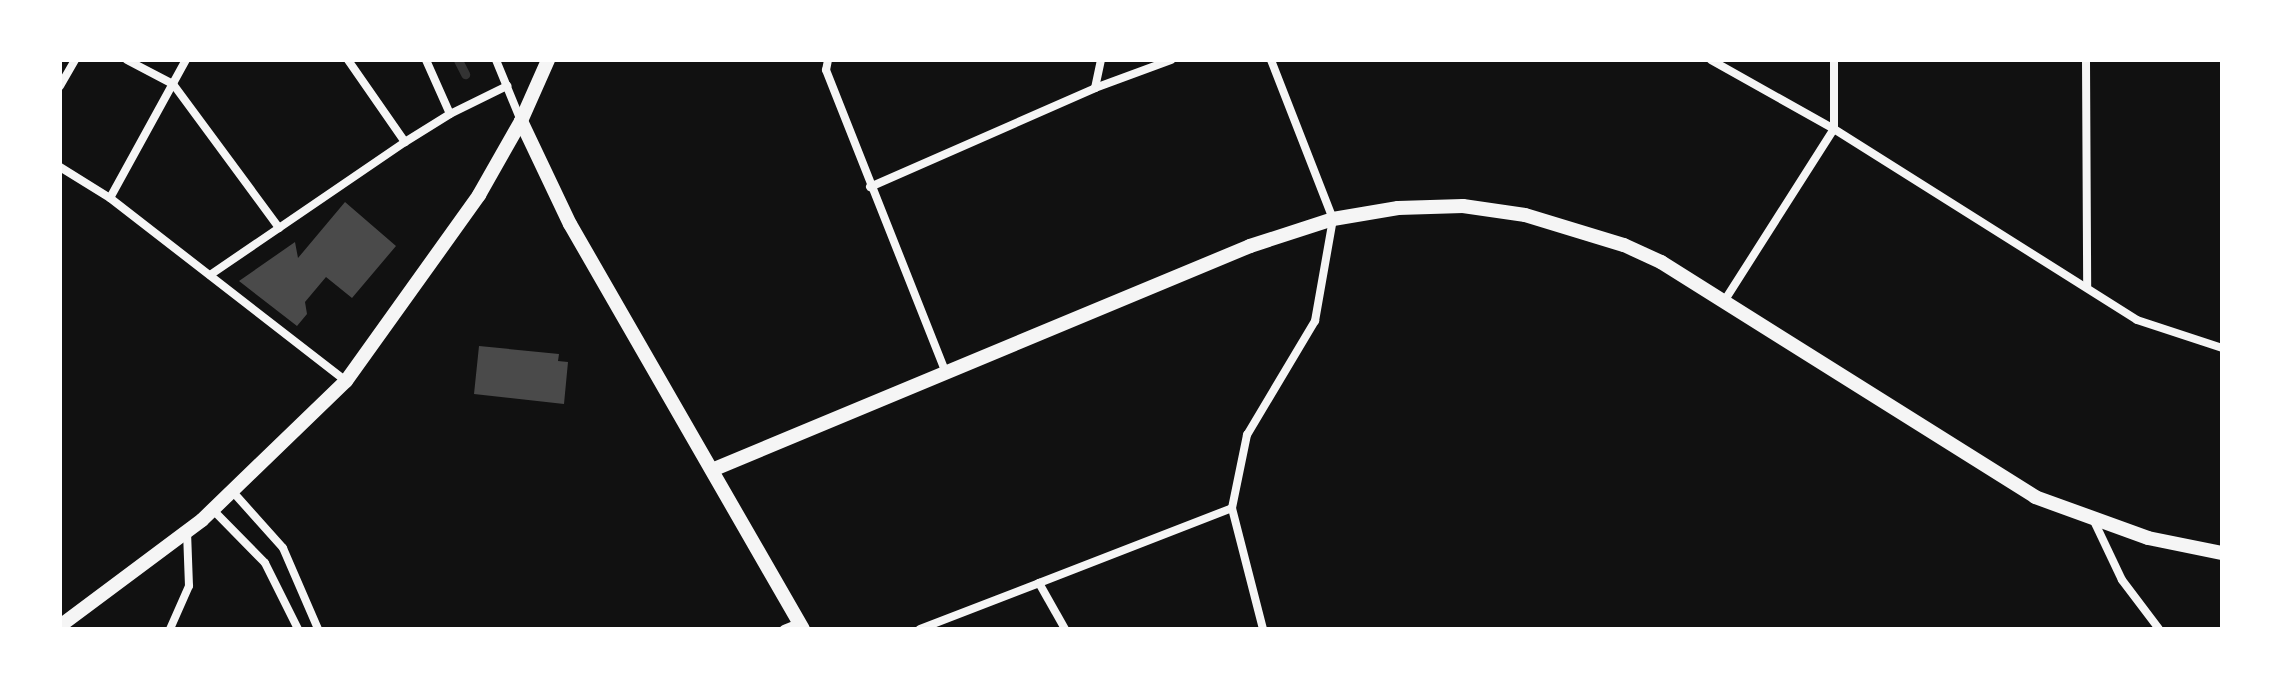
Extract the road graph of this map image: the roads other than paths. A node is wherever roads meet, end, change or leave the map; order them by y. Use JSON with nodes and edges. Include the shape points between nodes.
{"nodes":[{"id":1,"x":75,"y":60,"type":"edge"},
{"id":2,"x":127,"y":60,"type":"edge"},
{"id":3,"x":186,"y":60,"type":"edge"},
{"id":4,"x":348,"y":60,"type":"edge"},
{"id":5,"x":426,"y":60,"type":"edge"},
{"id":6,"x":496,"y":60,"type":"edge"},
{"id":7,"x":548,"y":60,"type":"edge"},
{"id":8,"x":828,"y":60,"type":"edge"},
{"id":9,"x":1101,"y":60,"type":"edge"},
{"id":10,"x":1171,"y":60,"type":"edge"},
{"id":11,"x":1271,"y":60,"type":"edge"},
{"id":12,"x":1711,"y":60,"type":"edge"},
{"id":13,"x":1834,"y":60,"type":"edge"},
{"id":14,"x":2086,"y":60,"type":"edge"},
{"id":15,"x":173,"y":84,"type":"junction"},
{"id":16,"x":60,"y":86,"type":"edge"},
{"id":17,"x":507,"y":86,"type":"junction"},
{"id":18,"x":1095,"y":88,"type":"junction"},
{"id":19,"x":450,"y":114,"type":"junction"},
{"id":20,"x":521,"y":121,"type":"junction"},
{"id":21,"x":1834,"y":129,"type":"junction"},
{"id":22,"x":405,"y":142,"type":"junction"},
{"id":23,"x":60,"y":167,"type":"edge"},
{"id":24,"x":870,"y":187,"type":"junction"},
{"id":25,"x":110,"y":198,"type":"junction"},
{"id":26,"x":1333,"y":219,"type":"junction"},
{"id":27,"x":279,"y":228,"type":"junction"},
{"id":28,"x":210,"y":275,"type":"junction"},
{"id":29,"x":2087,"y":286,"type":"junction"},
{"id":30,"x":1723,"y":304,"type":"junction"},
{"id":31,"x":2222,"y":348,"type":"edge"},
{"id":32,"x":946,"y":373,"type":"junction"},
{"id":33,"x":346,"y":381,"type":"junction"},
{"id":34,"x":712,"y":470,"type":"junction"},
{"id":35,"x":233,"y":492,"type":"junction"},
{"id":36,"x":1232,"y":508,"type":"junction"},
{"id":37,"x":213,"y":510,"type":"junction"},
{"id":38,"x":2094,"y":521,"type":"junction"},
{"id":39,"x":187,"y":532,"type":"junction"},
{"id":40,"x":2222,"y":553,"type":"edge"},
{"id":41,"x":1039,"y":583,"type":"junction"},
{"id":42,"x":60,"y":626,"type":"edge"},
{"id":43,"x":801,"y":626,"type":"edge"},
{"id":44,"x":170,"y":629,"type":"edge"},
{"id":45,"x":298,"y":629,"type":"edge"},
{"id":46,"x":318,"y":629,"type":"edge"},
{"id":47,"x":784,"y":629,"type":"edge"},
{"id":48,"x":920,"y":629,"type":"edge"},
{"id":49,"x":1065,"y":629,"type":"edge"},
{"id":50,"x":1263,"y":629,"type":"edge"},
{"id":51,"x":2159,"y":629,"type":"edge"}],
"edges":[{"from":1,"to":16,"type":"street"},
{"from":2,"to":15,"type":"street"},
{"from":3,"to":15,"type":"street"},
{"from":4,"to":22,"type":"street"},
{"from":5,"to":19,"type":"street"},
{"from":6,"to":17,"type":"street"},
{"from":7,"to":20,"type":"street"},
{"from":8,"to":24,"type":"street","via":[[826,70]]},
{"from":9,"to":18,"type":"street"},
{"from":10,"to":18,"type":"street"},
{"from":11,"to":26,"type":"street"},
{"from":12,"to":21,"type":"street"},
{"from":13,"to":21,"type":"street"},
{"from":14,"to":29,"type":"street"},
{"from":15,"to":25,"type":"street"},
{"from":15,"to":27,"type":"street"},
{"from":17,"to":19,"type":"street"},
{"from":17,"to":20,"type":"street"},
{"from":18,"to":24,"type":"street"},
{"from":19,"to":22,"type":"street"},
{"from":20,"to":33,"type":"street","via":[[479,195]]},
{"from":20,"to":34,"type":"street","via":[[570,224]]},
{"from":21,"to":29,"type":"street"},
{"from":21,"to":30,"type":"street"},
{"from":22,"to":27,"type":"street"},
{"from":23,"to":25,"type":"street"},
{"from":24,"to":32,"type":"street"},
{"from":25,"to":28,"type":"street"},
{"from":26,"to":30,"type":"street","via":[[1450,206],[1525,215],[1624,245],[1661,262]]},
{"from":26,"to":32,"type":"street","via":[[1250,246]]},
{"from":26,"to":36,"type":"street","via":[[1315,321],[1247,435]]},
{"from":27,"to":28,"type":"street"},
{"from":28,"to":33,"type":"street"},
{"from":29,"to":31,"type":"street","via":[[2137,320]]},
{"from":30,"to":38,"type":"street","via":[[2035,497]]},
{"from":32,"to":34,"type":"street"},
{"from":33,"to":35,"type":"street"},
{"from":34,"to":43,"type":"street"},
{"from":35,"to":37,"type":"street"},
{"from":35,"to":46,"type":"street","via":[[283,548]]},
{"from":36,"to":41,"type":"street"},
{"from":36,"to":50,"type":"street"},
{"from":37,"to":39,"type":"street"},
{"from":37,"to":45,"type":"street","via":[[265,563]]},
{"from":38,"to":40,"type":"street"},
{"from":38,"to":51,"type":"street","via":[[2122,580]]},
{"from":39,"to":42,"type":"street"},
{"from":39,"to":44,"type":"street","via":[[189,586]]},
{"from":41,"to":48,"type":"street"},
{"from":41,"to":49,"type":"street"},
{"from":43,"to":47,"type":"street"}]}
